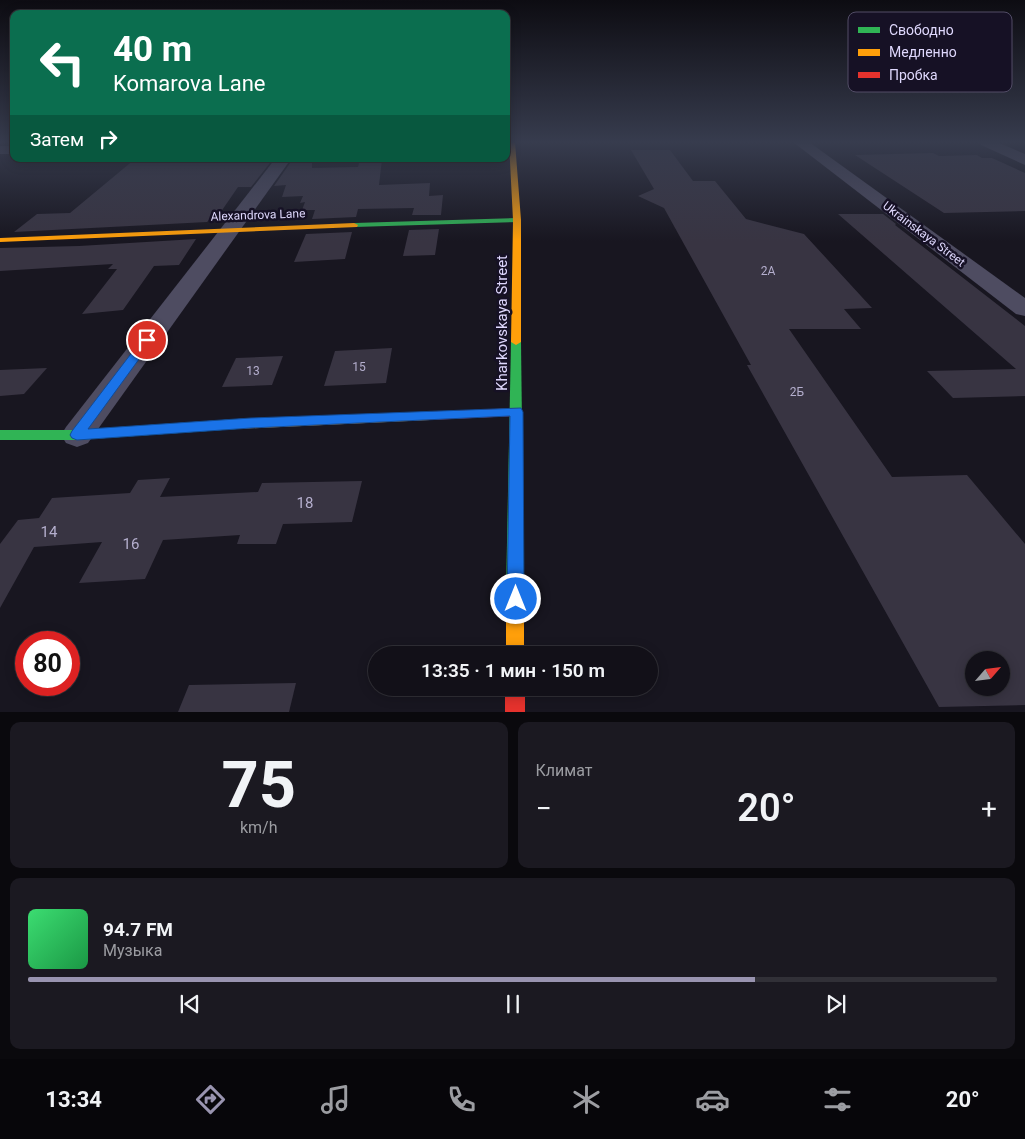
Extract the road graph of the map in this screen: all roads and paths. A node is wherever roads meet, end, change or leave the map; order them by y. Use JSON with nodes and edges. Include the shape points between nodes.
{"nodes":[{"id":1,"x":271,"y":175,"type":"edge"},
{"id":2,"x":514,"y":175,"type":"edge"},
{"id":3,"x":845,"y":175,"type":"edge"},
{"id":4,"x":517,"y":220,"type":"junction"},
{"id":5,"x":230,"y":229,"type":"junction"},
{"id":6,"x":0,"y":240,"type":"edge"},
{"id":7,"x":1025,"y":309,"type":"edge"},
{"id":8,"x":516,"y":412,"type":"junction"},
{"id":9,"x":0,"y":435,"type":"edge"},
{"id":10,"x":77,"y":435,"type":"junction"},
{"id":11,"x":515,"y":646,"type":"edge"},
{"id":12,"x":515,"y":696,"type":"edge"},
{"id":13,"x":515,"y":712,"type":"edge"}],
"edges":[{"from":1,"to":5,"type":"street"},
{"from":2,"to":4,"type":"main road","name":"Kharkovskaya Street"},
{"from":3,"to":7,"type":"street","name":"Ukrainskaya Street"},
{"from":4,"to":5,"type":"main road","name":"Alexandrova Lane"},
{"from":4,"to":8,"type":"main road","name":"Kharkovskaya Street"},
{"from":5,"to":6,"type":"main road","name":"Alexandrova Lane"},
{"from":5,"to":10,"type":"street"},
{"from":8,"to":10,"type":"main road","via":[[251,423]]},
{"from":8,"to":11,"type":"main road","name":"Kharkovskaya Street"},
{"from":9,"to":10,"type":"main road"},
{"from":12,"to":13,"type":"main road"}]}
